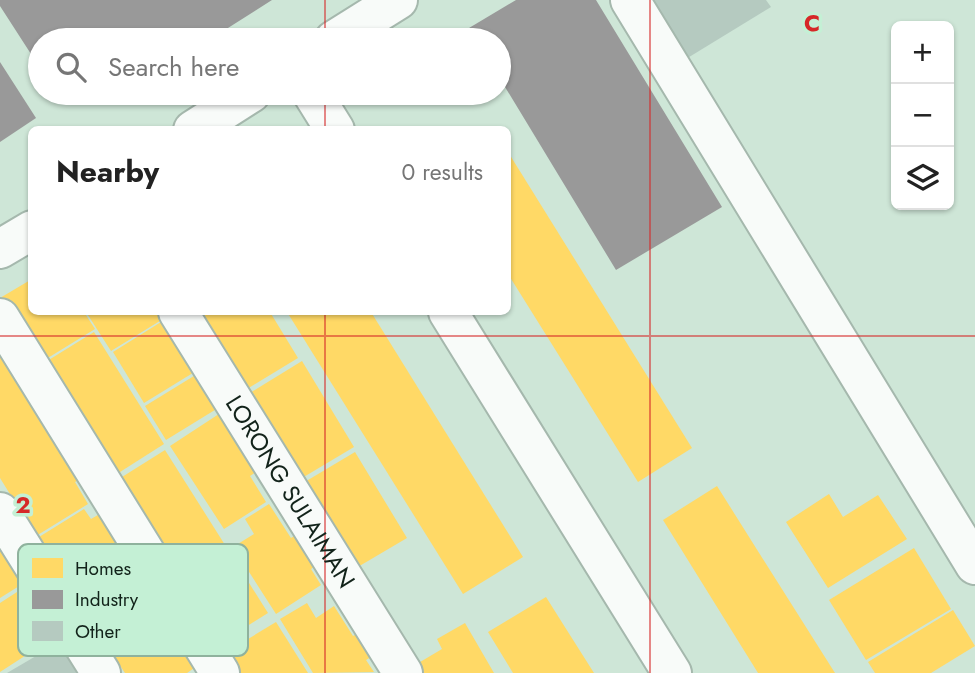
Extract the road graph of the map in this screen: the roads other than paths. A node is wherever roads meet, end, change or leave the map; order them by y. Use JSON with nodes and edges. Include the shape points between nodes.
{"nodes":[{"id":1,"x":398,"y":0,"type":"edge"},
{"id":2,"x":630,"y":0,"type":"edge"},
{"id":3,"x":353,"y":28,"type":"edge"},
{"id":4,"x":232,"y":105,"type":"edge"},
{"id":5,"x":319,"y":105,"type":"edge"},
{"id":6,"x":199,"y":126,"type":"edge"},
{"id":7,"x":333,"y":126,"type":"edge"},
{"id":8,"x":28,"y":232,"type":"edge"},
{"id":9,"x":0,"y":249,"type":"edge"},
{"id":10,"x":180,"y":315,"type":"edge"},
{"id":11,"x":450,"y":315,"type":"edge"},
{"id":12,"x":0,"y":318,"type":"edge"},
{"id":13,"x":0,"y":512,"type":"edge"},
{"id":14,"x":20,"y":544,"type":"edge"},
{"id":15,"x":140,"y":544,"type":"edge"},
{"id":16,"x":975,"y":565,"type":"edge"},
{"id":17,"x":90,"y":656,"type":"edge"},
{"id":18,"x":209,"y":656,"type":"edge"},
{"id":19,"x":101,"y":673,"type":"edge"},
{"id":20,"x":220,"y":673,"type":"edge"},
{"id":21,"x":403,"y":673,"type":"edge"},
{"id":22,"x":672,"y":673,"type":"edge"}],
"edges":[{"from":1,"to":3,"type":"street"},
{"from":2,"to":16,"type":"street"},
{"from":4,"to":6,"type":"street"},
{"from":5,"to":7,"type":"street"},
{"from":8,"to":9,"type":"street"},
{"from":10,"to":21,"type":"street","name":"LORONG SULAIMAN"},
{"from":11,"to":22,"type":"street"},
{"from":12,"to":15,"type":"street"},
{"from":13,"to":14,"type":"street"},
{"from":17,"to":19,"type":"street"},
{"from":18,"to":20,"type":"street"}]}
